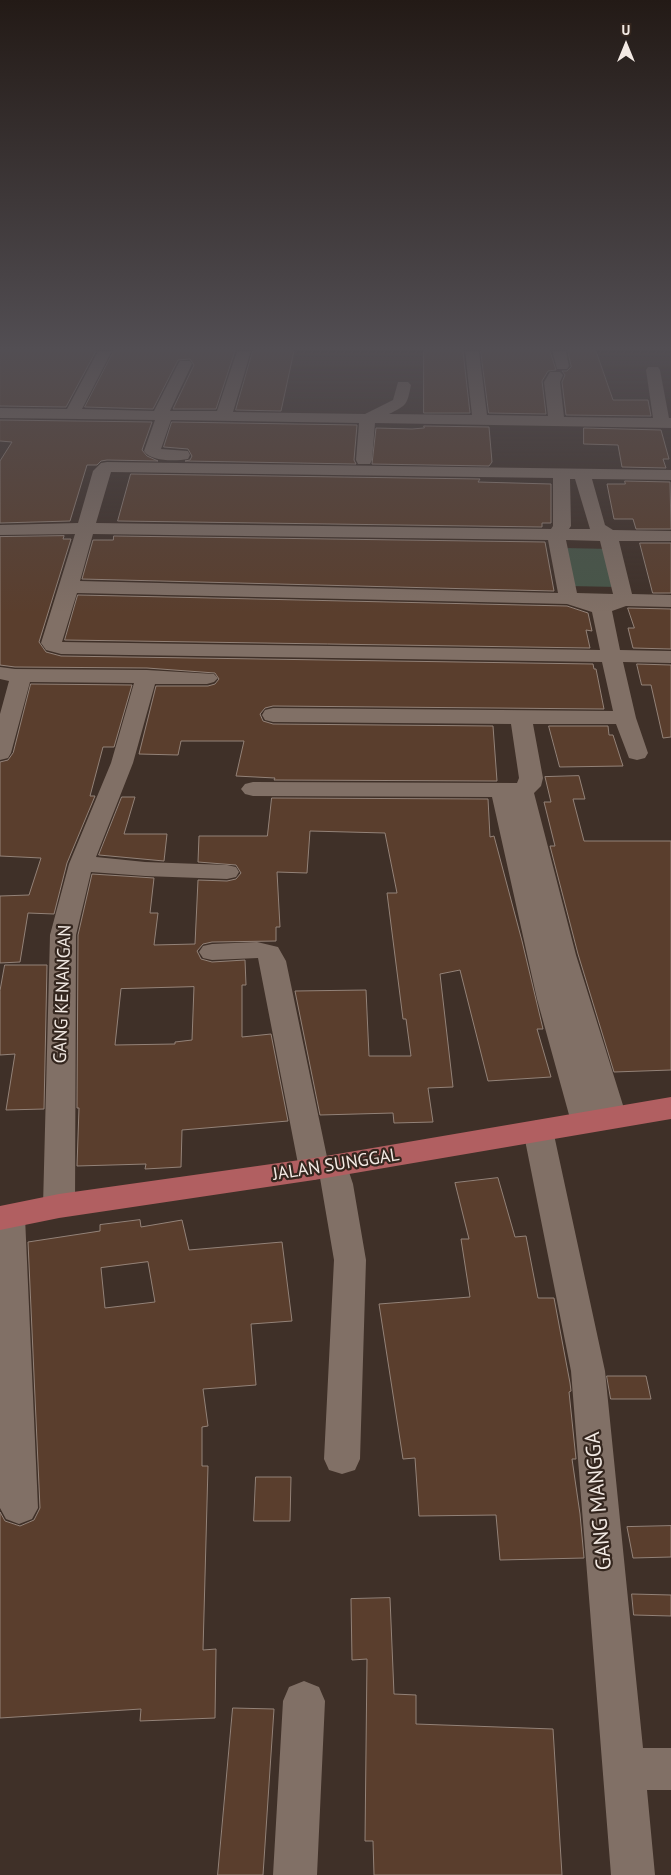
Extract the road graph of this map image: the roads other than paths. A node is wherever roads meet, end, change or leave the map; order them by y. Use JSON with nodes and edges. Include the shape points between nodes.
{"nodes":[{"id":1,"x":156,"y":438,"type":"edge"},
{"id":2,"x":366,"y":438,"type":"edge"},
{"id":3,"x":216,"y":454,"type":"dead end"},
{"id":4,"x":364,"y":460,"type":"dead end"},
{"id":5,"x":561,"y":473,"type":"junction"},
{"id":6,"x":582,"y":474,"type":"junction"},
{"id":7,"x":671,"y":475,"type":"edge"},
{"id":8,"x":0,"y":521,"type":"edge"},
{"id":9,"x":86,"y":524,"type":"junction"},
{"id":10,"x":671,"y":528,"type":"edge"},
{"id":11,"x":0,"y":530,"type":"edge"},
{"id":12,"x":559,"y":530,"type":"junction"},
{"id":13,"x":603,"y":531,"type":"junction"},
{"id":14,"x":671,"y":536,"type":"edge"},
{"id":15,"x":69,"y":588,"type":"junction"},
{"id":16,"x":569,"y":599,"type":"junction"},
{"id":17,"x":624,"y":600,"type":"junction"},
{"id":18,"x":671,"y":600,"type":"edge"},
{"id":19,"x":601,"y":608,"type":"junction"},
{"id":20,"x":612,"y":656,"type":"junction"},
{"id":21,"x":671,"y":657,"type":"edge"},
{"id":22,"x":9,"y":674,"type":"edge"},
{"id":23,"x":147,"y":676,"type":"junction"},
{"id":24,"x":207,"y":678,"type":"dead end"},
{"id":25,"x":273,"y":715,"type":"dead end"},
{"id":26,"x":521,"y":716,"type":"junction"},
{"id":27,"x":625,"y":718,"type":"junction"},
{"id":28,"x":0,"y":753,"type":"edge"},
{"id":29,"x":637,"y":753,"type":"dead end"},
{"id":30,"x":253,"y":789,"type":"dead end"},
{"id":31,"x":512,"y":791,"type":"junction"},
{"id":32,"x":82,"y":864,"type":"junction"},
{"id":33,"x":227,"y":872,"type":"dead end"},
{"id":34,"x":212,"y":952,"type":"dead end"},
{"id":35,"x":671,"y":1108,"type":"edge"},
{"id":36,"x":599,"y":1120,"type":"junction"},
{"id":37,"x":538,"y":1130,"type":"junction"},
{"id":38,"x":323,"y":1167,"type":"junction"},
{"id":39,"x":59,"y":1206,"type":"junction"},
{"id":40,"x":5,"y":1218,"type":"edge"},
{"id":41,"x":342,"y":1459,"type":"dead end"},
{"id":42,"x":13,"y":1498,"type":"edge"},
{"id":43,"x":304,"y":1701,"type":"dead end"},
{"id":44,"x":623,"y":1768,"type":"junction"},
{"id":45,"x":671,"y":1769,"type":"edge"},
{"id":46,"x":295,"y":1875,"type":"edge"},
{"id":47,"x":633,"y":1875,"type":"edge"}],
"edges":[{"from":1,"to":3,"type":"street","via":[[152,452],[159,454]]},
{"from":2,"to":4,"type":"street"},
{"from":5,"to":6,"type":"street"},
{"from":5,"to":9,"type":"street","via":[[111,466],[101,471]]},
{"from":5,"to":12,"type":"street"},
{"from":6,"to":7,"type":"street"},
{"from":6,"to":13,"type":"street"},
{"from":8,"to":9,"type":"street"},
{"from":9,"to":11,"type":"street"},
{"from":9,"to":12,"type":"street"},
{"from":9,"to":15,"type":"street"},
{"from":10,"to":13,"type":"street"},
{"from":12,"to":13,"type":"street"},
{"from":12,"to":16,"type":"street"},
{"from":13,"to":14,"type":"street"},
{"from":13,"to":17,"type":"street"},
{"from":15,"to":16,"type":"street"},
{"from":15,"to":20,"type":"street","via":[[51,643],[56,648]]},
{"from":16,"to":17,"type":"street"},
{"from":16,"to":19,"type":"street"},
{"from":17,"to":18,"type":"street"},
{"from":17,"to":19,"type":"street"},
{"from":19,"to":20,"type":"street"},
{"from":20,"to":21,"type":"street"},
{"from":20,"to":27,"type":"street"},
{"from":22,"to":23,"type":"street"},
{"from":22,"to":28,"type":"street","via":[[21,677],[21,681]]},
{"from":23,"to":24,"type":"street"},
{"from":23,"to":32,"type":"street","name":"GANG KENANGAN","via":[[122,763]]},
{"from":25,"to":26,"type":"street"},
{"from":26,"to":27,"type":"street"},
{"from":26,"to":31,"type":"street","via":[[531,778],[529,786]]},
{"from":27,"to":29,"type":"street"},
{"from":30,"to":31,"type":"street"},
{"from":31,"to":36,"type":"street","via":[[541,917],[569,1068]]},
{"from":32,"to":33,"type":"street"},
{"from":32,"to":39,"type":"street","name":"GANG KENANGAN","via":[[63,935]]},
{"from":34,"to":38,"type":"street","via":[[258,950],[269,953]]},
{"from":35,"to":36,"type":"main road","name":"JALAN SUNGGAL"},
{"from":36,"to":37,"type":"main road","name":"JALAN SUNGGAL"},
{"from":37,"to":38,"type":"main road","name":"JALAN SUNGGAL"},
{"from":37,"to":44,"type":"street","name":"GANG MANGGA","via":[[588,1371]]},
{"from":38,"to":39,"type":"main road","name":"JALAN SUNGGAL"},
{"from":38,"to":41,"type":"street","via":[[337,1184],[350,1260]]},
{"from":39,"to":40,"type":"main road","name":"JALAN SUNGGAL"},
{"from":40,"to":42,"type":"street"},
{"from":43,"to":46,"type":"street"},
{"from":44,"to":45,"type":"street"},
{"from":44,"to":47,"type":"street","name":"GANG MANGGA"}]}
